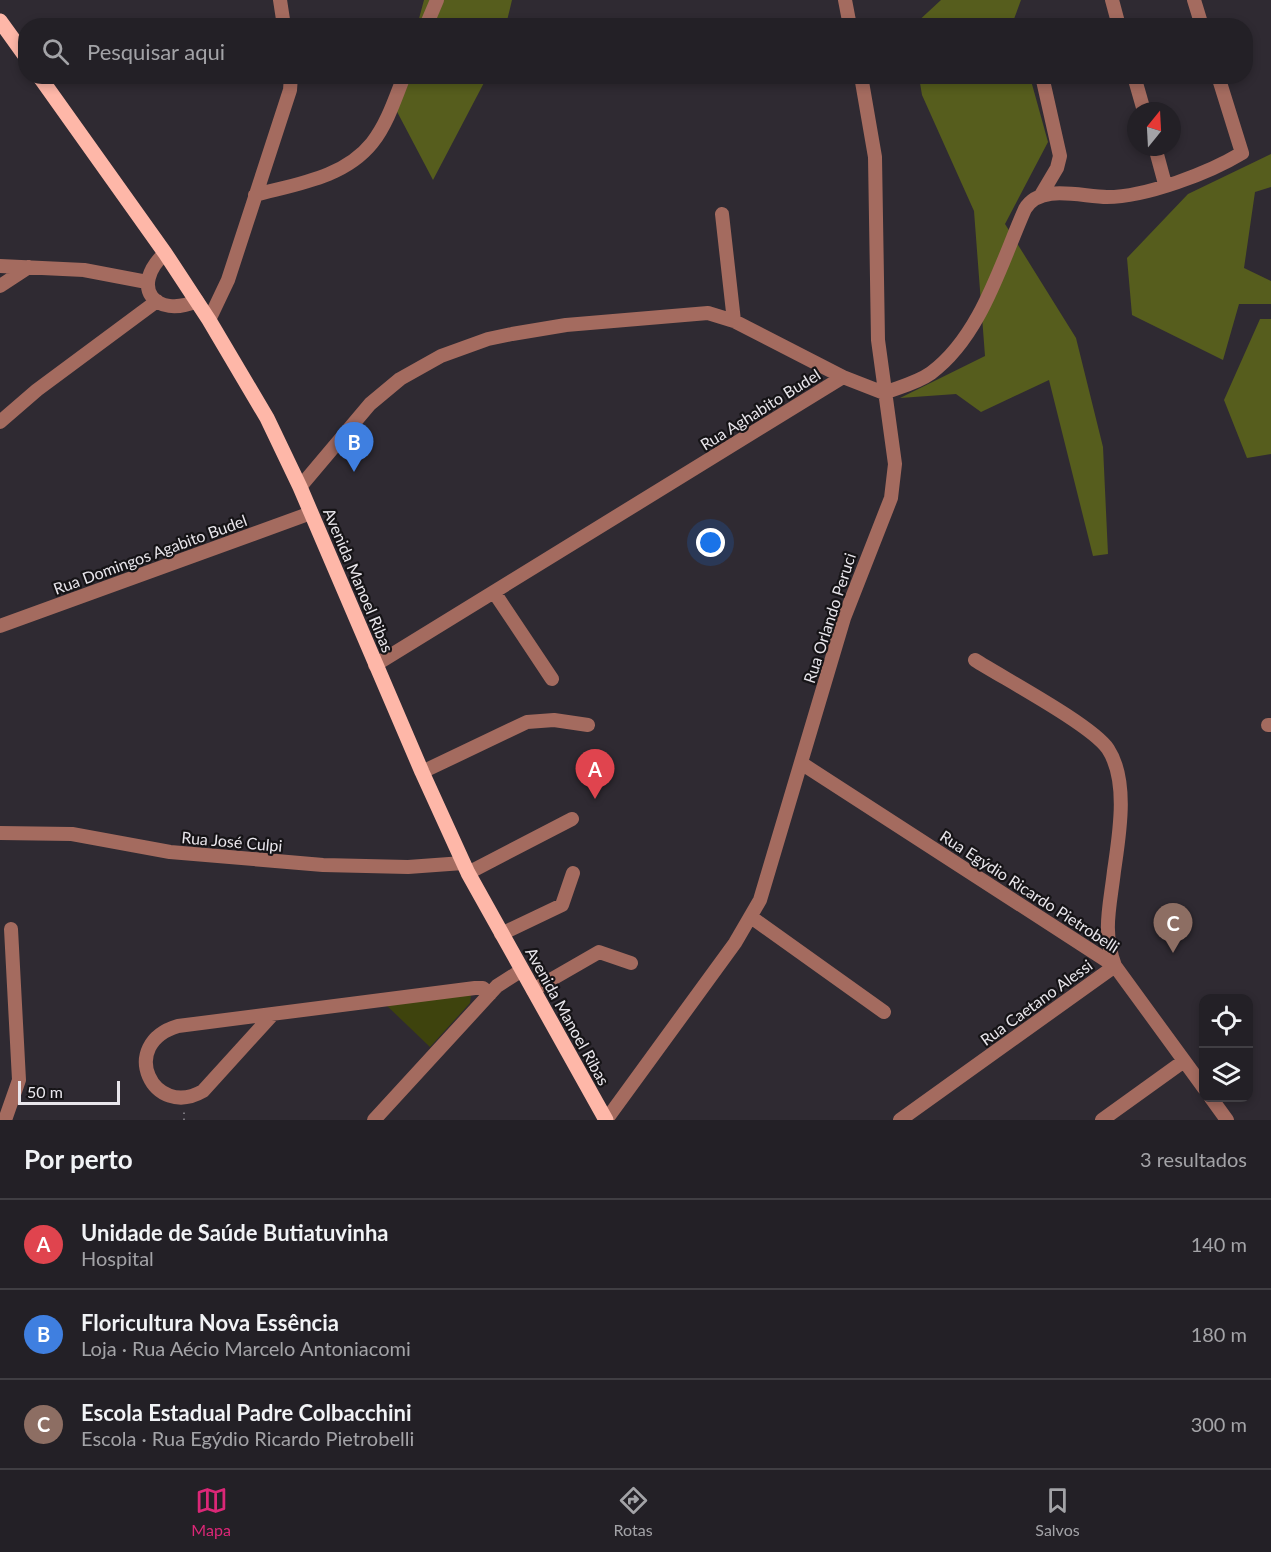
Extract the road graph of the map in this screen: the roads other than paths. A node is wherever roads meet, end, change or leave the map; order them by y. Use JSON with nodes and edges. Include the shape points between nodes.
{"nodes":[{"id":1,"x":280,"y":0,"type":"edge"},
{"id":2,"x":437,"y":0,"type":"edge"},
{"id":3,"x":845,"y":0,"type":"edge"},
{"id":4,"x":1112,"y":0,"type":"edge"},
{"id":5,"x":1194,"y":0,"type":"edge"},
{"id":6,"x":283,"y":18,"type":"edge"},
{"id":7,"x":429,"y":18,"type":"edge"},
{"id":8,"x":848,"y":18,"type":"edge"},
{"id":9,"x":1117,"y":18,"type":"edge"},
{"id":10,"x":1200,"y":18,"type":"edge"},
{"id":11,"x":0,"y":21,"type":"edge"},
{"id":12,"x":18,"y":46,"type":"edge"},
{"id":13,"x":45,"y":84,"type":"edge"},
{"id":14,"x":290,"y":84,"type":"edge"},
{"id":15,"x":401,"y":84,"type":"edge"},
{"id":16,"x":862,"y":84,"type":"edge"},
{"id":17,"x":1044,"y":84,"type":"edge"},
{"id":18,"x":1136,"y":84,"type":"edge"},
{"id":19,"x":1220,"y":84,"type":"edge"},
{"id":20,"x":1141,"y":102,"type":"edge"},
{"id":21,"x":1157,"y":156,"type":"edge"},
{"id":22,"x":1165,"y":184,"type":"junction"},
{"id":23,"x":255,"y":195,"type":"junction"},
{"id":24,"x":1041,"y":195,"type":"junction"},
{"id":25,"x":722,"y":214,"type":"dead end"},
{"id":26,"x":165,"y":254,"type":"junction"},
{"id":27,"x":0,"y":266,"type":"edge"},
{"id":28,"x":29,"y":267,"type":"junction"},
{"id":29,"x":147,"y":282,"type":"junction"},
{"id":30,"x":0,"y":286,"type":"edge"},
{"id":31,"x":157,"y":301,"type":"junction"},
{"id":32,"x":197,"y":301,"type":"junction"},
{"id":33,"x":209,"y":320,"type":"junction"},
{"id":34,"x":734,"y":321,"type":"junction"},
{"id":35,"x":843,"y":377,"type":"junction"},
{"id":36,"x":884,"y":393,"type":"junction"},
{"id":37,"x":0,"y":422,"type":"edge"},
{"id":38,"x":300,"y":487,"type":"junction"},
{"id":39,"x":311,"y":513,"type":"junction"},
{"id":40,"x":494,"y":592,"type":"junction"},
{"id":41,"x":0,"y":626,"type":"edge"},
{"id":42,"x":975,"y":660,"type":"dead end"},
{"id":43,"x":375,"y":665,"type":"junction"},
{"id":44,"x":552,"y":679,"type":"dead end"},
{"id":45,"x":588,"y":725,"type":"dead end"},
{"id":46,"x":801,"y":763,"type":"junction"},
{"id":47,"x":422,"y":772,"type":"junction"},
{"id":48,"x":572,"y":819,"type":"dead end"},
{"id":49,"x":0,"y":833,"type":"edge"},
{"id":50,"x":465,"y":868,"type":"junction"},
{"id":51,"x":573,"y":873,"type":"dead end"},
{"id":52,"x":752,"y":917,"type":"junction"},
{"id":53,"x":11,"y":929,"type":"dead end"},
{"id":54,"x":501,"y":934,"type":"junction"},
{"id":55,"x":631,"y":963,"type":"dead end"},
{"id":56,"x":1115,"y":966,"type":"junction"},
{"id":57,"x":522,"y":970,"type":"junction"},
{"id":58,"x":533,"y":990,"type":"junction"},
{"id":59,"x":490,"y":993,"type":"junction"},
{"id":60,"x":884,"y":1012,"type":"dead end"},
{"id":61,"x":273,"y":1014,"type":"junction"},
{"id":62,"x":1184,"y":1061,"type":"junction"},
{"id":63,"x":1199,"y":1082,"type":"edge"},
{"id":64,"x":1214,"y":1102,"type":"edge"},
{"id":65,"x":5,"y":1120,"type":"edge"},
{"id":66,"x":374,"y":1120,"type":"edge"},
{"id":67,"x":606,"y":1120,"type":"edge"},
{"id":68,"x":900,"y":1120,"type":"edge"},
{"id":69,"x":1102,"y":1120,"type":"edge"},
{"id":70,"x":1227,"y":1120,"type":"edge"}],
"edges":[{"from":1,"to":6,"type":"street"},
{"from":2,"to":7,"type":"street"},
{"from":3,"to":8,"type":"street"},
{"from":4,"to":9,"type":"street"},
{"from":5,"to":10,"type":"street"},
{"from":11,"to":12,"type":"main road"},
{"from":13,"to":26,"type":"main road","name":"Avenida Manoel Ribas"},
{"from":14,"to":23,"type":"street"},
{"from":15,"to":23,"type":"street","via":[[372,143],[354,161],[327,176]]},
{"from":16,"to":36,"type":"street","name":"Rua Orlando Peruci","via":[[874,157],[876,292]]},
{"from":17,"to":24,"type":"street","via":[[1060,156],[1058,168]]},
{"from":18,"to":20,"type":"street"},
{"from":19,"to":22,"type":"street","via":[[1242,153],[1209,170]]},
{"from":21,"to":22,"type":"street"},
{"from":22,"to":24,"type":"street","via":[[1111,197]]},
{"from":23,"to":33,"type":"street","via":[[228,280]]},
{"from":24,"to":36,"type":"street","via":[[1025,208],[986,298],[953,351],[929,374]]},
{"from":25,"to":34,"type":"street"},
{"from":26,"to":29,"type":"street","via":[[151,269]]},
{"from":26,"to":32,"type":"main road","name":"Avenida Manoel Ribas"},
{"from":27,"to":28,"type":"street"},
{"from":28,"to":29,"type":"street","via":[[84,270]]},
{"from":28,"to":30,"type":"street"},
{"from":29,"to":31,"type":"street"},
{"from":31,"to":32,"type":"street","via":[[178,307]]},
{"from":31,"to":37,"type":"street"},
{"from":32,"to":33,"type":"main road","name":"Avenida Manoel Ribas"},
{"from":33,"to":38,"type":"main road","name":"Avenida Manoel Ribas","via":[[262,409]]},
{"from":34,"to":35,"type":"street"},
{"from":34,"to":38,"type":"street","via":[[694,313],[566,325],[488,339],[458,350],[418,367],[384,391]]},
{"from":35,"to":36,"type":"street","name":"Rua Aghabito Budel"},
{"from":35,"to":40,"type":"street","name":"Rua Aghabito Budel"},
{"from":36,"to":46,"type":"street","name":"Rua Orlando Peruci","via":[[895,464],[892,491],[844,618]]},
{"from":38,"to":39,"type":"main road","name":"Avenida Manoel Ribas"},
{"from":39,"to":41,"type":"street","name":"Rua Domingos Agabito Budel"},
{"from":39,"to":43,"type":"main road","name":"Avenida Manoel Ribas"},
{"from":40,"to":43,"type":"street","name":"Rua Aghabito Budel"},
{"from":40,"to":44,"type":"street"},
{"from":42,"to":56,"type":"street","name":"Rua Caetano Alessi","via":[[1084,727],[1112,756],[1119,801],[1107,935]]},
{"from":43,"to":47,"type":"main road","name":"Avenida Manoel Ribas"},
{"from":45,"to":47,"type":"street","via":[[554,720],[526,722]]},
{"from":46,"to":52,"type":"street","name":"Rua Orlando Peruci","via":[[767,881]]},
{"from":46,"to":56,"type":"street","name":"Rua Egýdio Ricardo Pietrobelli"},
{"from":47,"to":50,"type":"main road","name":"Avenida Manoel Ribas"},
{"from":48,"to":50,"type":"street"},
{"from":49,"to":50,"type":"street","name":"Rua José Culpi","via":[[72,834],[171,852],[324,865]]},
{"from":50,"to":54,"type":"main road","name":"Avenida Manoel Ribas"},
{"from":51,"to":54,"type":"street","via":[[562,905]]},
{"from":52,"to":60,"type":"street"},
{"from":52,"to":67,"type":"street","name":"Rua Orlando Peruci"},
{"from":53,"to":65,"type":"street","via":[[19,1080]]},
{"from":54,"to":57,"type":"main road","name":"Avenida Manoel Ribas"},
{"from":55,"to":58,"type":"street","via":[[599,952]]},
{"from":56,"to":62,"type":"street","name":"Rua Egýdio Ricardo Pietrobelli"},
{"from":56,"to":68,"type":"street","name":"Rua Caetano Alessi"},
{"from":57,"to":58,"type":"main road","name":"Avenida Manoel Ribas"},
{"from":57,"to":59,"type":"street"},
{"from":58,"to":67,"type":"main road","name":"Avenida Manoel Ribas"},
{"from":59,"to":61,"type":"street","via":[[480,987]]},
{"from":59,"to":66,"type":"street"},
{"from":61,"to":61,"type":"street","via":[[203,1091],[185,1100],[158,1091],[147,1075],[147,1052],[159,1034],[178,1026]]},
{"from":62,"to":63,"type":"street","name":"Rua Egýdio Ricardo Pietrobelli"},
{"from":62,"to":69,"type":"street"},
{"from":64,"to":70,"type":"street"}]}
